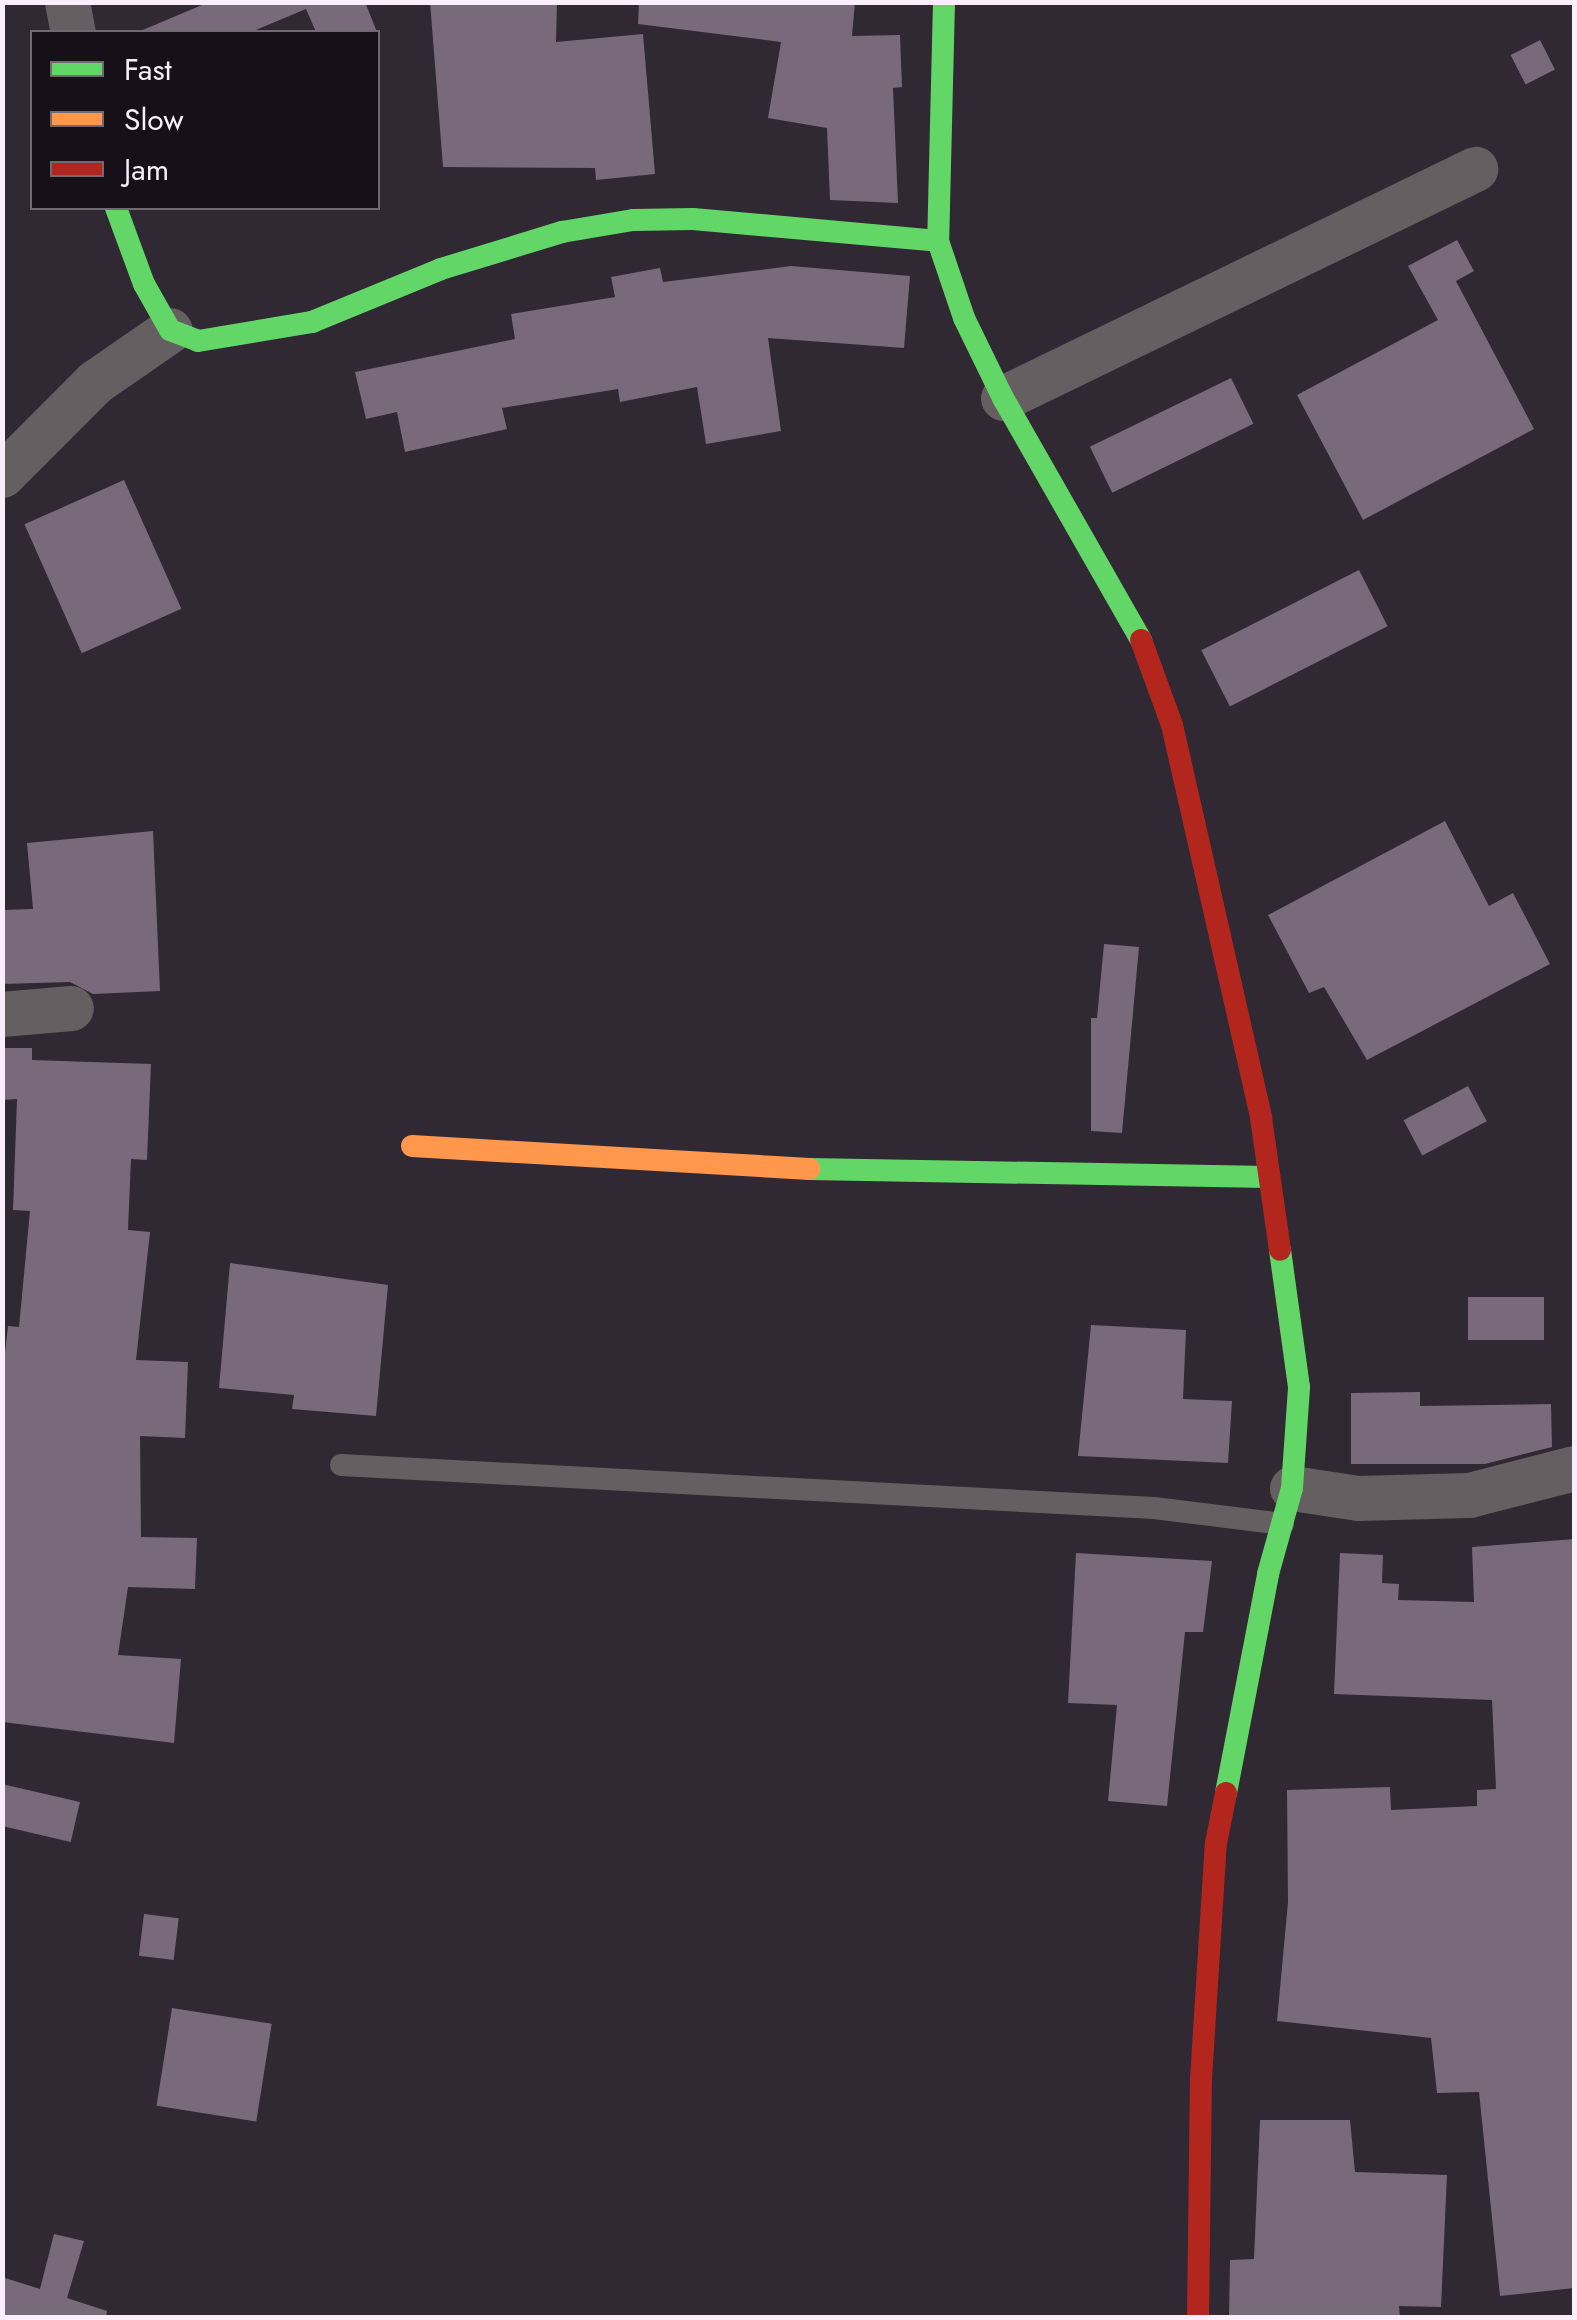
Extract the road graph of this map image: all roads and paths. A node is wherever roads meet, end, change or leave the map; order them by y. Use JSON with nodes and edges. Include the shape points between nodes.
{"nodes":[{"id":1,"x":67,"y":2,"type":"edge"},
{"id":2,"x":944,"y":2,"type":"edge"},
{"id":3,"x":74,"y":30,"type":"edge"},
{"id":4,"x":1475,"y":170,"type":"dead end"},
{"id":5,"x":117,"y":210,"type":"edge"},
{"id":6,"x":938,"y":241,"type":"junction"},
{"id":7,"x":170,"y":330,"type":"junction"},
{"id":8,"x":1003,"y":398,"type":"junction"},
{"id":9,"x":2,"y":476,"type":"edge"},
{"id":10,"x":71,"y":1008,"type":"dead end"},
{"id":11,"x":2,"y":1014,"type":"edge"},
{"id":12,"x":412,"y":1146,"type":"dead end"},
{"id":13,"x":1270,"y":1177,"type":"junction"},
{"id":14,"x":340,"y":1465,"type":"dead end"},
{"id":15,"x":1574,"y":1468,"type":"edge"},
{"id":16,"x":1287,"y":1506,"type":"junction"},
{"id":17,"x":1198,"y":2318,"type":"edge"}],
"edges":[{"from":1,"to":3,"type":"street"},
{"from":2,"to":6,"type":"street"},
{"from":4,"to":8,"type":"street"},
{"from":5,"to":7,"type":"street","via":[[144,284]]},
{"from":6,"to":7,"type":"street","via":[[693,219],[632,220],[562,232],[442,269],[312,322],[198,342]]},
{"from":6,"to":8,"type":"street","via":[[964,318]]},
{"from":7,"to":9,"type":"street","via":[[94,382]]},
{"from":8,"to":13,"type":"street","via":[[1132,616],[1172,724]]},
{"from":10,"to":11,"type":"street"},
{"from":12,"to":13,"type":"street","via":[[692,1166]]},
{"from":13,"to":16,"type":"street","via":[[1298,1387]]},
{"from":14,"to":16,"type":"lane","via":[[1154,1508]]},
{"from":15,"to":16,"type":"street","via":[[1468,1495]]},
{"from":16,"to":17,"type":"street","via":[[1216,1843],[1200,2079]]}]}
